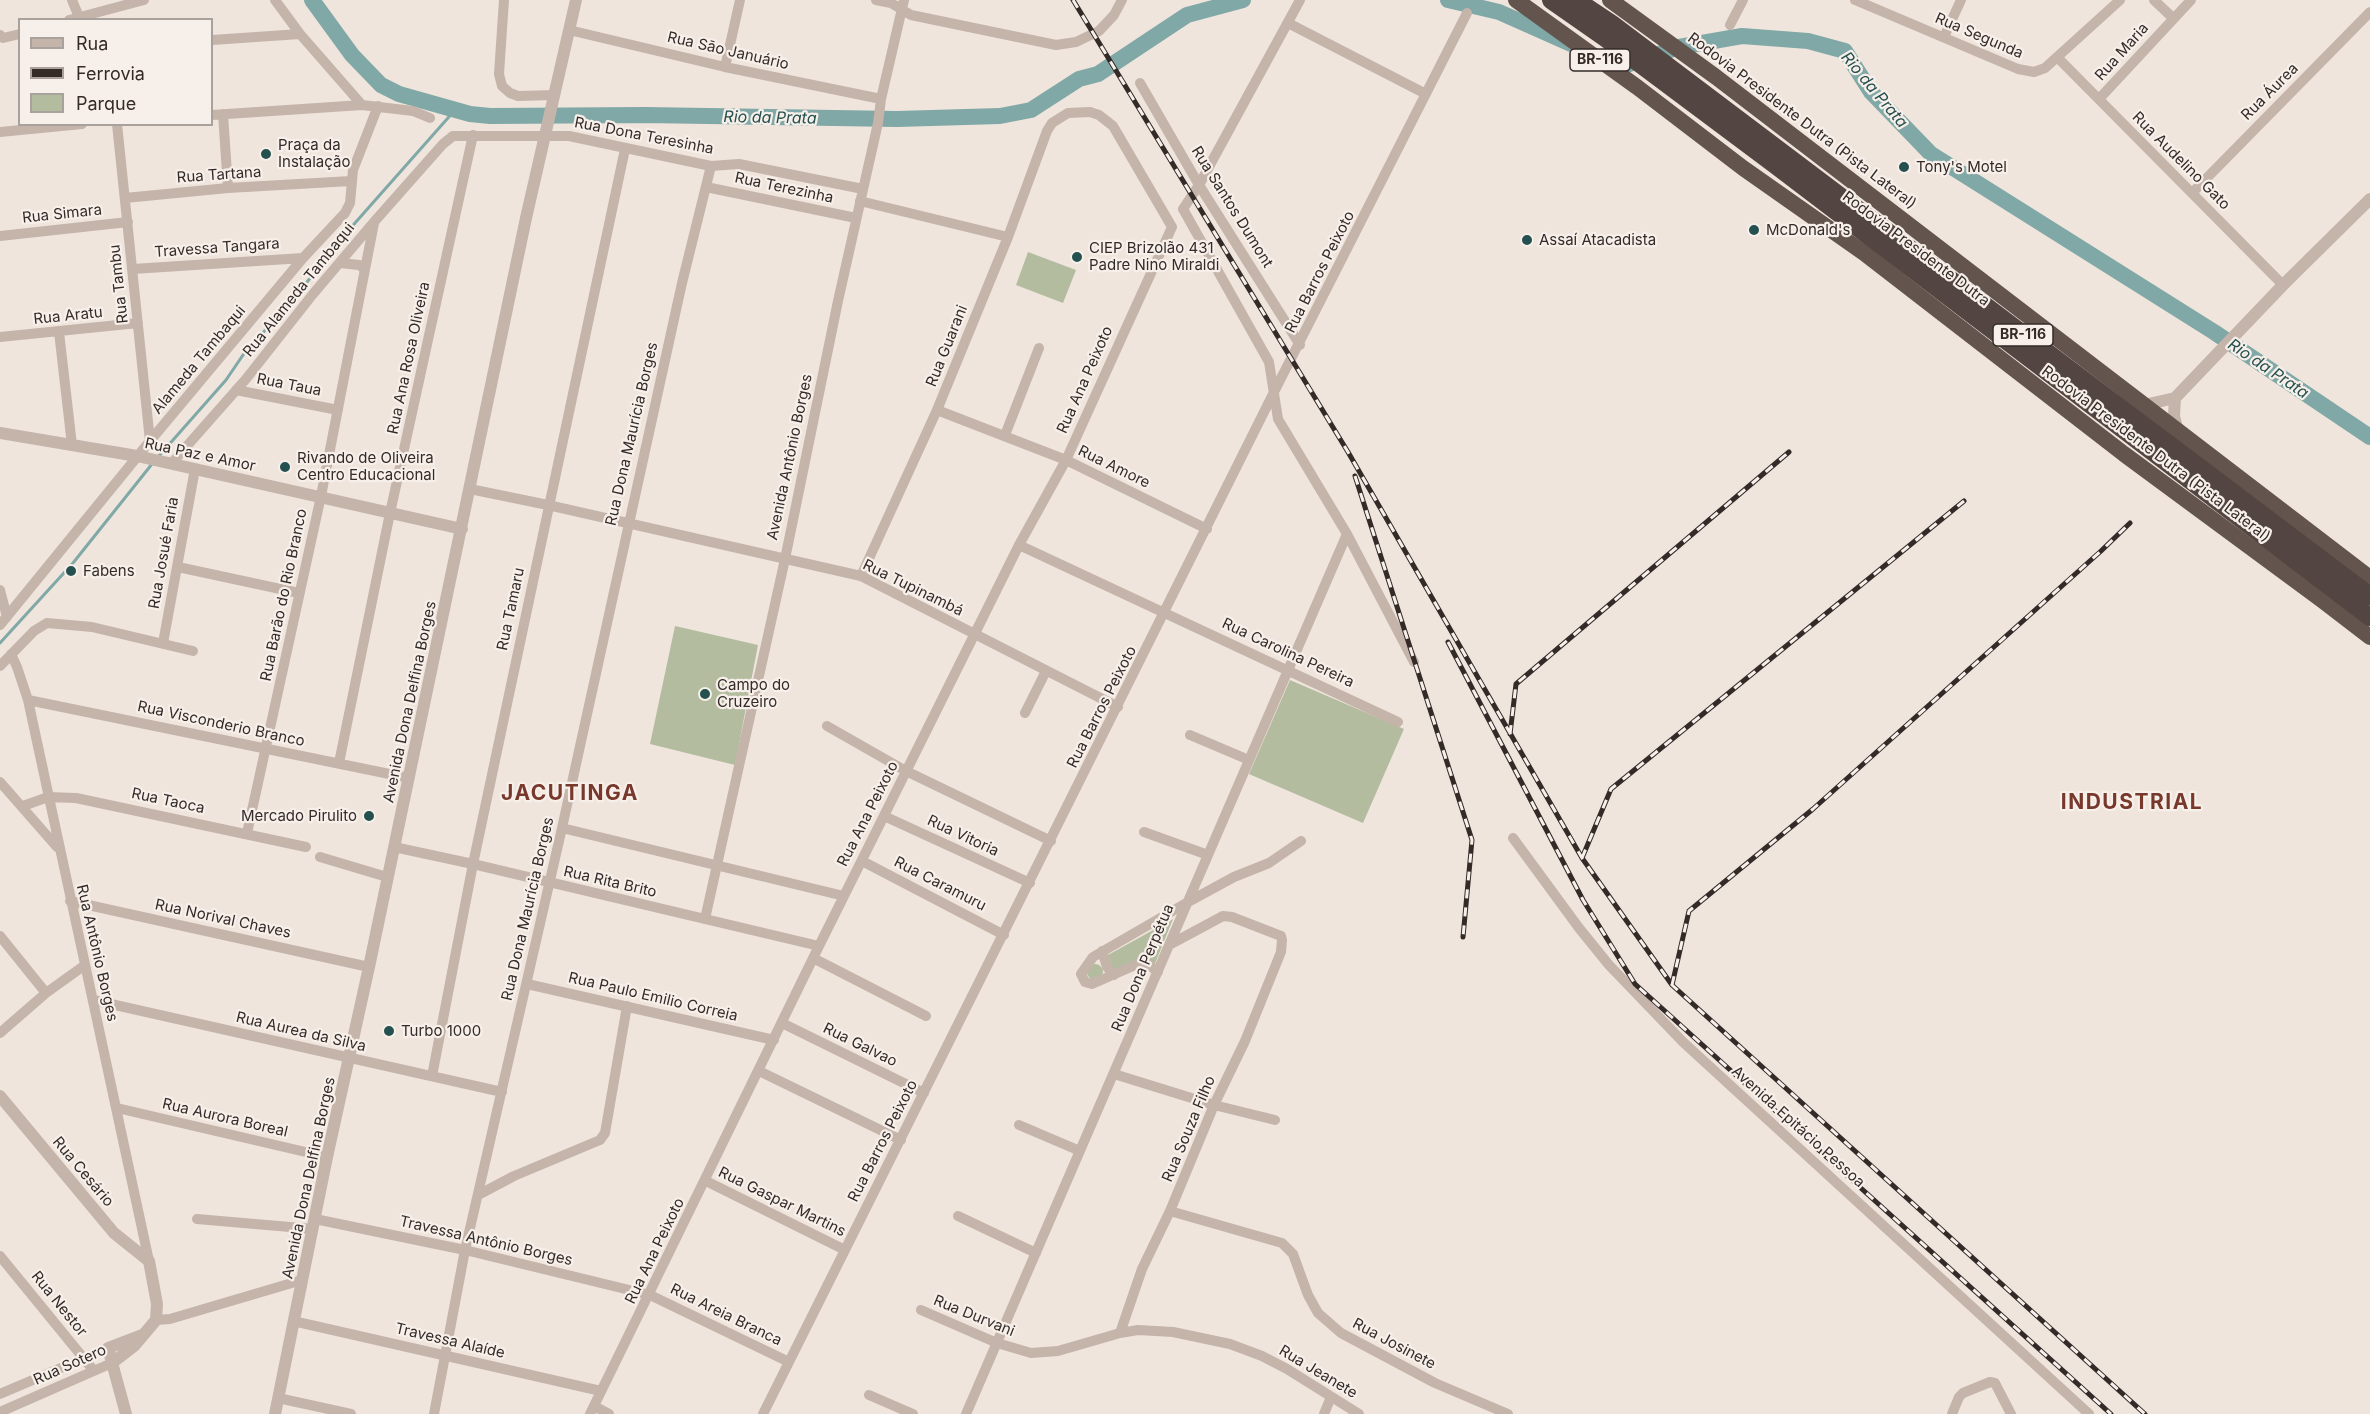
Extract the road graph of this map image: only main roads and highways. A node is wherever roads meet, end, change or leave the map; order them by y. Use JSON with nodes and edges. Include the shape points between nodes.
{"nodes":[{"id":1,"x":1516,"y":0,"type":"edge"},
{"id":2,"x":1551,"y":0,"type":"edge"},
{"id":3,"x":1576,"y":0,"type":"edge"},
{"id":4,"x":1610,"y":0,"type":"edge"},
{"id":5,"x":1608,"y":31,"type":"junction"},
{"id":6,"x":1671,"y":78,"type":"junction"},
{"id":7,"x":2317,"y":578,"type":"junction"},
{"id":8,"x":2370,"y":578,"type":"edge"},
{"id":9,"x":2370,"y":596,"type":"edge"},
{"id":10,"x":2370,"y":617,"type":"edge"},
{"id":11,"x":2370,"y":627,"type":"edge"},
{"id":12,"x":2370,"y":637,"type":"edge"}],
"edges":[{"from":1,"to":12,"type":"highway","name":"Rodovia Presidente Dutra (Pista Lateral)","number":"BR-116","via":[[1864,253]]},
{"from":2,"to":5,"type":"highway","name":"Rodovia Presidente Dutra","number":"BR-116"},
{"from":3,"to":5,"type":"highway","name":"Rodovia Presidente Dutra","number":"BR-116"},
{"from":4,"to":8,"type":"highway","name":"Rodovia Presidente Dutra (Pista Lateral)","number":"BR-116","via":[[1716,76]]},
{"from":5,"to":6,"type":"highway","name":"Rodovia Presidente Dutra","number":"BR-116"},
{"from":6,"to":7,"type":"highway","name":"Rodovia Presidente Dutra","number":"BR-116","via":[[1895,256]]},
{"from":6,"to":9,"type":"highway","name":"Rodovia Presidente Dutra","number":"BR-116"},
{"from":7,"to":10,"type":"highway","name":"Rodovia Presidente Dutra","number":"BR-116"},
{"from":7,"to":11,"type":"highway"}]}
